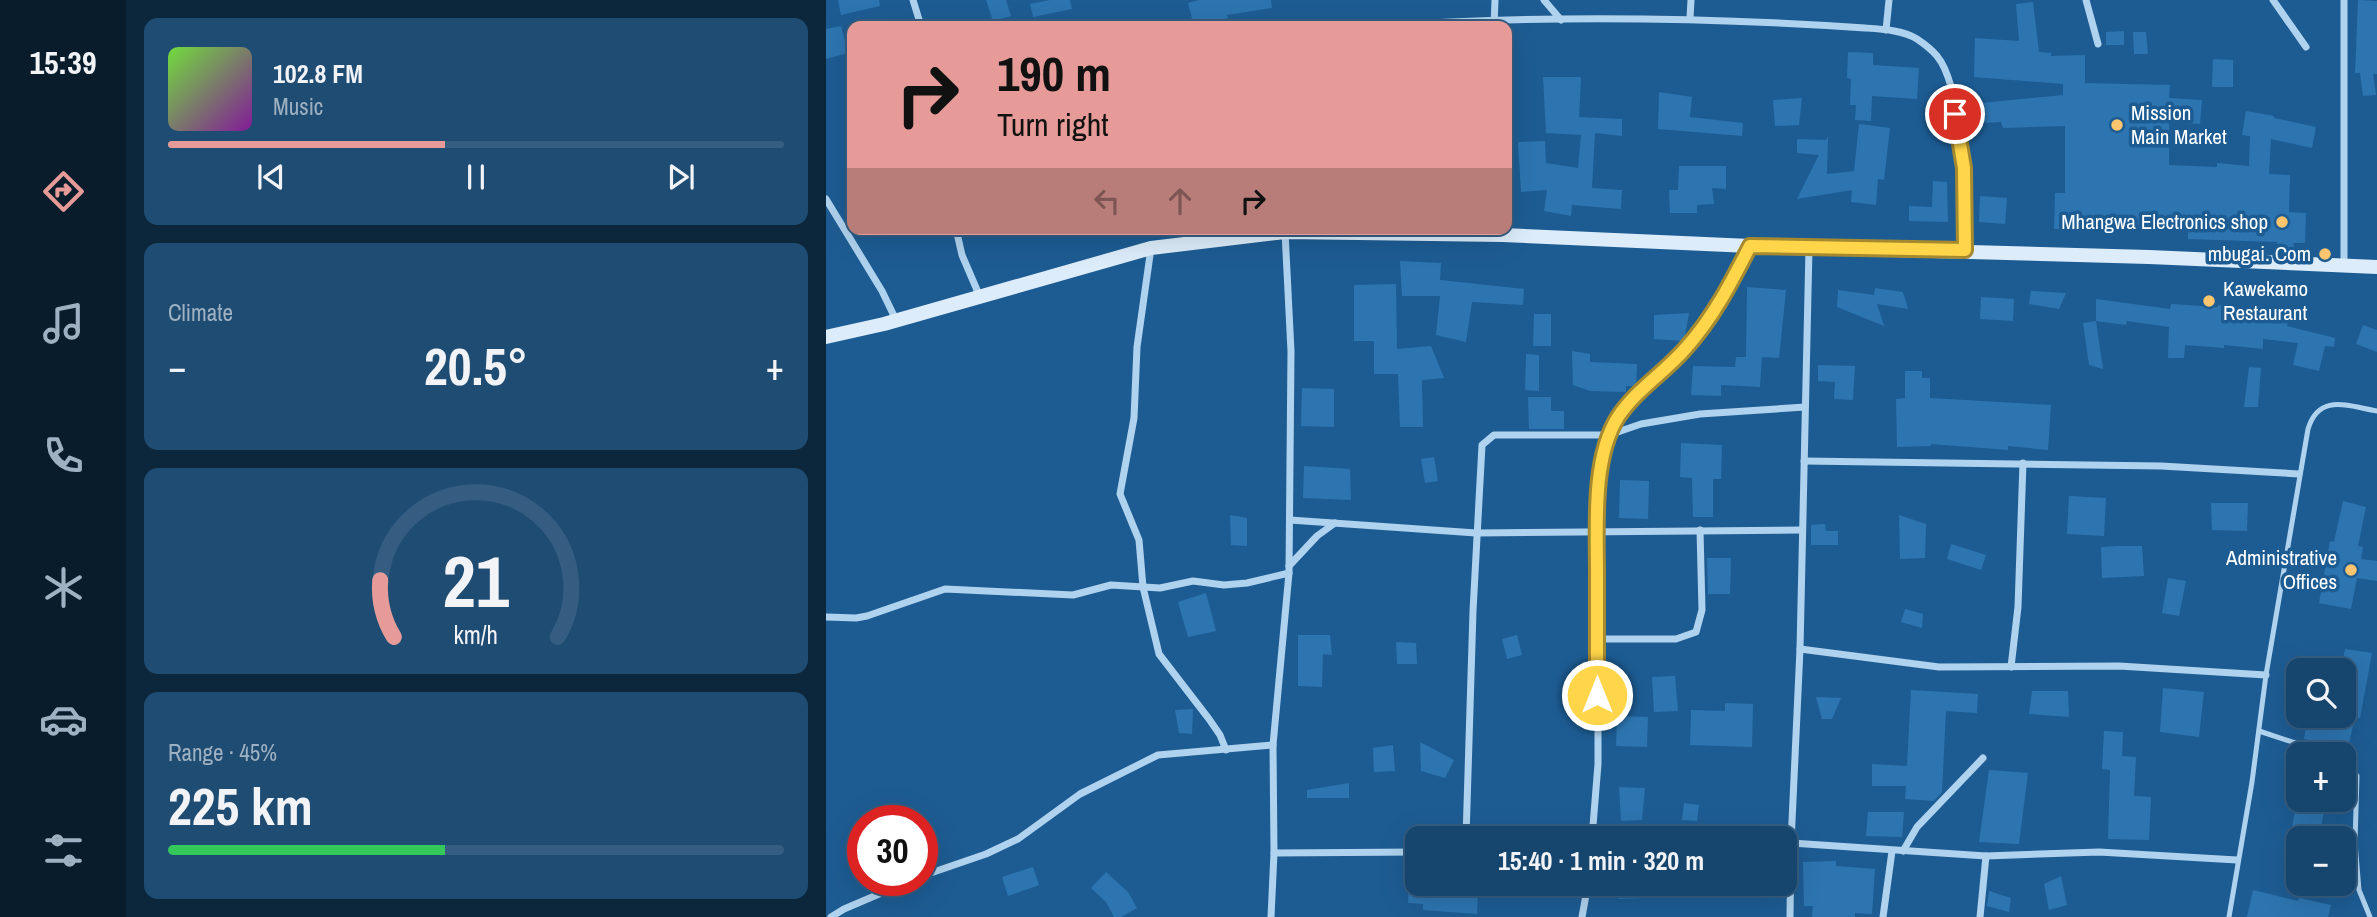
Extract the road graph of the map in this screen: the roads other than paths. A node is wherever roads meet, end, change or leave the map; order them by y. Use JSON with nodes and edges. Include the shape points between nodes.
{"nodes":[{"id":1,"x":914,"y":0,"type":"edge"},
{"id":2,"x":1495,"y":0,"type":"edge"},
{"id":3,"x":1544,"y":0,"type":"edge"},
{"id":4,"x":1691,"y":0,"type":"edge"},
{"id":5,"x":1889,"y":0,"type":"edge"},
{"id":6,"x":2086,"y":0,"type":"edge"},
{"id":7,"x":2273,"y":0,"type":"edge"},
{"id":8,"x":2344,"y":0,"type":"edge"},
{"id":9,"x":1690,"y":19,"type":"junction"},
{"id":10,"x":1561,"y":20,"type":"junction"},
{"id":11,"x":920,"y":21,"type":"edge"},
{"id":12,"x":1494,"y":21,"type":"edge"},
{"id":13,"x":1512,"y":21,"type":"edge"},
{"id":14,"x":1886,"y":30,"type":"junction"},
{"id":15,"x":2098,"y":44,"type":"dead end"},
{"id":16,"x":2306,"y":47,"type":"dead end"},
{"id":17,"x":826,"y":200,"type":"edge"},
{"id":18,"x":1512,"y":233,"type":"edge"},
{"id":19,"x":847,"y":234,"type":"edge"},
{"id":20,"x":848,"y":235,"type":"edge"},
{"id":21,"x":957,"y":235,"type":"edge"},
{"id":22,"x":1260,"y":235,"type":"edge"},
{"id":23,"x":1285,"y":235,"type":"edge"},
{"id":24,"x":1750,"y":246,"type":"junction"},
{"id":25,"x":1151,"y":248,"type":"junction"},
{"id":26,"x":1809,"y":248,"type":"junction"},
{"id":27,"x":1965,"y":250,"type":"junction"},
{"id":28,"x":2344,"y":265,"type":"junction"},
{"id":29,"x":2377,"y":267,"type":"edge"},
{"id":30,"x":980,"y":297,"type":"junction"},
{"id":31,"x":896,"y":320,"type":"junction"},
{"id":32,"x":826,"y":337,"type":"edge"},
{"id":33,"x":1805,"y":407,"type":"junction"},
{"id":34,"x":2377,"y":411,"type":"edge"},
{"id":35,"x":1609,"y":435,"type":"junction"},
{"id":36,"x":1804,"y":461,"type":"junction"},
{"id":37,"x":2023,"y":463,"type":"junction"},
{"id":38,"x":2299,"y":474,"type":"junction"},
{"id":39,"x":1290,"y":520,"type":"junction"},
{"id":40,"x":1335,"y":523,"type":"junction"},
{"id":41,"x":1700,"y":530,"type":"junction"},
{"id":42,"x":1802,"y":530,"type":"junction"},
{"id":43,"x":1597,"y":531,"type":"junction"},
{"id":44,"x":1476,"y":533,"type":"junction"},
{"id":45,"x":1289,"y":569,"type":"junction"},
{"id":46,"x":1143,"y":587,"type":"junction"},
{"id":47,"x":826,"y":617,"type":"edge"},
{"id":48,"x":1597,"y":639,"type":"junction"},
{"id":49,"x":1800,"y":649,"type":"junction"},
{"id":50,"x":2011,"y":667,"type":"junction"},
{"id":51,"x":2266,"y":675,"type":"junction"},
{"id":52,"x":2259,"y":731,"type":"junction"},
{"id":53,"x":2292,"y":742,"type":"edge"},
{"id":54,"x":1273,"y":745,"type":"junction"},
{"id":55,"x":1226,"y":750,"type":"junction"},
{"id":56,"x":1983,"y":758,"type":"dead end"},
{"id":57,"x":2356,"y":775,"type":"edge"},
{"id":58,"x":2356,"y":809,"type":"edge"},
{"id":59,"x":2356,"y":812,"type":"edge"},
{"id":60,"x":1466,"y":826,"type":"edge"},
{"id":61,"x":1593,"y":826,"type":"edge"},
{"id":62,"x":1792,"y":826,"type":"edge"},
{"id":63,"x":1797,"y":843,"type":"edge"},
{"id":64,"x":1892,"y":851,"type":"junction"},
{"id":65,"x":1903,"y":851,"type":"junction"},
{"id":66,"x":1405,"y":852,"type":"edge"},
{"id":67,"x":1274,"y":853,"type":"junction"},
{"id":68,"x":1986,"y":856,"type":"junction"},
{"id":69,"x":2237,"y":860,"type":"junction"},
{"id":70,"x":938,"y":870,"type":"edge"},
{"id":71,"x":874,"y":896,"type":"edge"},
{"id":72,"x":1586,"y":896,"type":"edge"},
{"id":73,"x":1790,"y":896,"type":"edge"},
{"id":74,"x":831,"y":917,"type":"edge"},
{"id":75,"x":1271,"y":917,"type":"edge"},
{"id":76,"x":1582,"y":917,"type":"edge"},
{"id":77,"x":1790,"y":917,"type":"edge"},
{"id":78,"x":1883,"y":917,"type":"edge"},
{"id":79,"x":1980,"y":917,"type":"edge"},
{"id":80,"x":2229,"y":917,"type":"edge"},
{"id":81,"x":2370,"y":917,"type":"edge"}],
"edges":[{"from":1,"to":11,"type":"street"},
{"from":2,"to":12,"type":"street"},
{"from":3,"to":10,"type":"street"},
{"from":4,"to":9,"type":"street"},
{"from":5,"to":14,"type":"street"},
{"from":6,"to":15,"type":"street"},
{"from":7,"to":16,"type":"street"},
{"from":8,"to":28,"type":"street"},
{"from":9,"to":10,"type":"street"},
{"from":9,"to":14,"type":"street"},
{"from":10,"to":13,"type":"street"},
{"from":14,"to":27,"type":"street","via":[[1916,38],[1938,57],[1951,88],[1964,168]]},
{"from":17,"to":19,"type":"street"},
{"from":18,"to":24,"type":"main road"},
{"from":20,"to":31,"type":"street"},
{"from":21,"to":30,"type":"street"},
{"from":22,"to":25,"type":"main road"},
{"from":23,"to":39,"type":"street"},
{"from":24,"to":26,"type":"main road"},
{"from":24,"to":35,"type":"street","via":[[1701,330],[1637,394]]},
{"from":25,"to":30,"type":"main road"},
{"from":25,"to":46,"type":"street","via":[[1137,347],[1134,418],[1120,494],[1139,540]]},
{"from":26,"to":27,"type":"main road"},
{"from":26,"to":33,"type":"street"},
{"from":27,"to":28,"type":"main road"},
{"from":28,"to":29,"type":"main road"},
{"from":30,"to":31,"type":"main road"},
{"from":31,"to":32,"type":"main road"},
{"from":33,"to":35,"type":"street","via":[[1700,414],[1641,424]]},
{"from":33,"to":36,"type":"street"},
{"from":34,"to":38,"type":"lane","via":[[2331,404],[2320,407],[2312,416]]},
{"from":35,"to":43,"type":"street","via":[[1598,490]]},
{"from":35,"to":44,"type":"street","via":[[1494,435],[1482,445]]},
{"from":36,"to":37,"type":"street"},
{"from":36,"to":42,"type":"street"},
{"from":37,"to":38,"type":"street"},
{"from":37,"to":50,"type":"street","via":[[2019,594]]},
{"from":38,"to":51,"type":"lane"},
{"from":39,"to":40,"type":"street"},
{"from":39,"to":45,"type":"street"},
{"from":40,"to":44,"type":"street"},
{"from":40,"to":45,"type":"street","via":[[1317,536]]},
{"from":41,"to":42,"type":"street"},
{"from":41,"to":43,"type":"street"},
{"from":41,"to":48,"type":"street","via":[[1702,610],[1696,632],[1676,639]]},
{"from":42,"to":49,"type":"street"},
{"from":43,"to":44,"type":"street"},
{"from":43,"to":48,"type":"street"},
{"from":44,"to":60,"type":"street"},
{"from":45,"to":46,"type":"street","via":[[1247,583],[1193,581]]},
{"from":45,"to":54,"type":"street"},
{"from":46,"to":47,"type":"street","via":[[1111,585],[1073,595],[945,589],[867,616]]},
{"from":46,"to":55,"type":"street","via":[[1158,653],[1209,719]]},
{"from":48,"to":61,"type":"street","via":[[1598,764]]},
{"from":49,"to":50,"type":"street","via":[[1939,667]]},
{"from":49,"to":62,"type":"street"},
{"from":50,"to":51,"type":"street","via":[[2119,666]]},
{"from":51,"to":52,"type":"lane"},
{"from":52,"to":53,"type":"lane"},
{"from":52,"to":69,"type":"lane"},
{"from":54,"to":55,"type":"street"},
{"from":54,"to":67,"type":"street"},
{"from":55,"to":70,"type":"street","via":[[1158,755],[1080,793],[1018,839]]},
{"from":56,"to":65,"type":"street","via":[[1917,827]]},
{"from":57,"to":58,"type":"lane"},
{"from":59,"to":81,"type":"lane","via":[[2359,890]]},
{"from":63,"to":64,"type":"street"},
{"from":64,"to":65,"type":"street"},
{"from":64,"to":78,"type":"street"},
{"from":65,"to":68,"type":"street"},
{"from":66,"to":67,"type":"street"},
{"from":67,"to":75,"type":"street"},
{"from":68,"to":69,"type":"street","via":[[2099,852]]},
{"from":68,"to":79,"type":"street"},
{"from":69,"to":80,"type":"lane"},
{"from":71,"to":74,"type":"street"},
{"from":72,"to":76,"type":"street"},
{"from":73,"to":77,"type":"street"}]}
